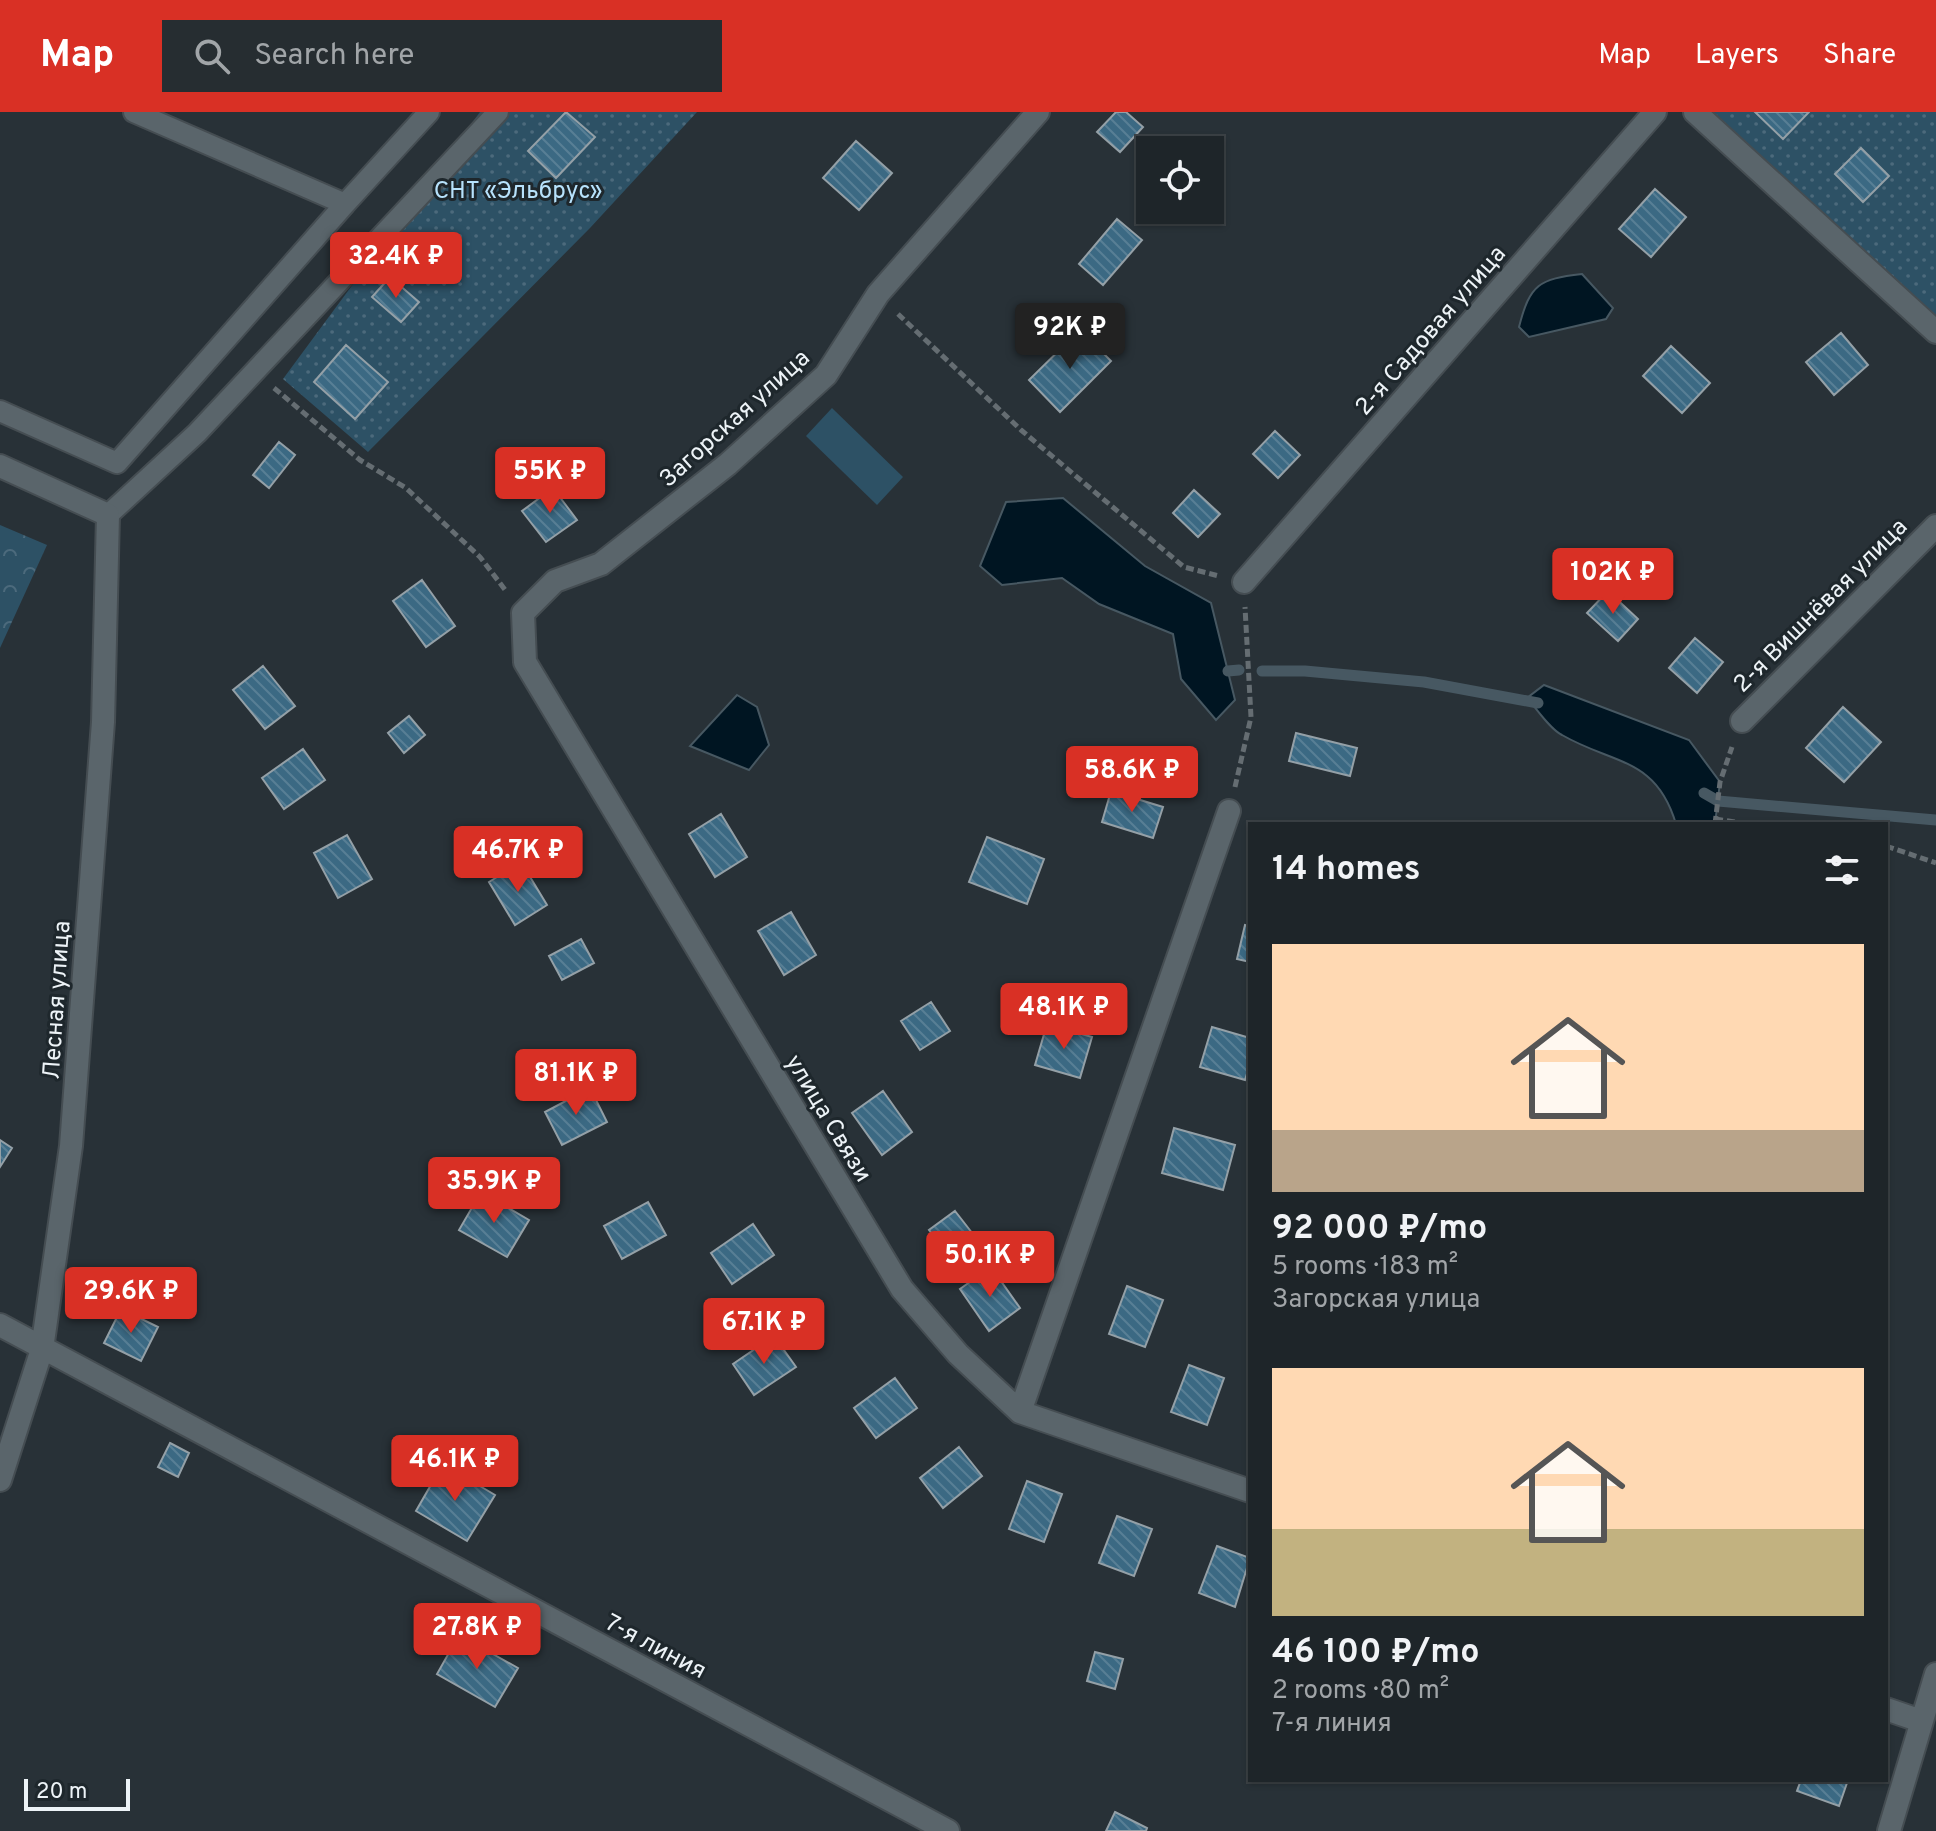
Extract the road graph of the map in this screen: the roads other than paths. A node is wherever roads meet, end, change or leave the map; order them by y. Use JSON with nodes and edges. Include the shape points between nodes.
{"nodes":[{"id":1,"x":134,"y":112,"type":"edge"},
{"id":2,"x":429,"y":112,"type":"edge"},
{"id":3,"x":498,"y":112,"type":"edge"},
{"id":4,"x":1038,"y":112,"type":"edge"},
{"id":5,"x":1655,"y":112,"type":"edge"},
{"id":6,"x":1695,"y":112,"type":"edge"},
{"id":7,"x":345,"y":204,"type":"junction"},
{"id":8,"x":1936,"y":332,"type":"edge"},
{"id":9,"x":0,"y":411,"type":"edge"},
{"id":10,"x":0,"y":466,"type":"edge"},
{"id":11,"x":108,"y":515,"type":"junction"},
{"id":12,"x":1936,"y":526,"type":"edge"},
{"id":13,"x":1244,"y":582,"type":"road end"},
{"id":14,"x":523,"y":613,"type":"joint"},
{"id":15,"x":1742,"y":721,"type":"road end"},
{"id":16,"x":1229,"y":811,"type":"road end"},
{"id":17,"x":0,"y":1325,"type":"edge"},
{"id":18,"x":42,"y":1349,"type":"junction"},
{"id":19,"x":1020,"y":1412,"type":"junction"},
{"id":20,"x":0,"y":1480,"type":"edge"},
{"id":21,"x":1248,"y":1490,"type":"edge"},
{"id":22,"x":1936,"y":1674,"type":"edge"},
{"id":23,"x":1888,"y":1710,"type":"edge"},
{"id":24,"x":1921,"y":1721,"type":"junction"},
{"id":25,"x":948,"y":1831,"type":"edge"},
{"id":26,"x":1889,"y":1831,"type":"edge"}],
"edges":[{"from":1,"to":7,"type":"lane"},
{"from":2,"to":7,"type":"lane"},
{"from":3,"to":11,"type":"lane","via":[[197,433]]},
{"from":4,"to":14,"type":"street","name":"Загорская улица","via":[[878,294],[826,375],[728,464],[601,564],[555,581]]},
{"from":5,"to":13,"type":"street","name":"2-я Садовая улица"},
{"from":6,"to":8,"type":"street"},
{"from":7,"to":9,"type":"lane","via":[[117,463]]},
{"from":10,"to":11,"type":"street"},
{"from":11,"to":18,"type":"street","name":"Лесная улица","via":[[103,722],[71,1146]]},
{"from":12,"to":15,"type":"street","name":"2-я Вишнёвая улица"},
{"from":14,"to":19,"type":"street","name":"улица Связи","via":[[525,662],[902,1289],[958,1354]]},
{"from":16,"to":19,"type":"street"},
{"from":17,"to":18,"type":"street","name":"7-я линия"},
{"from":18,"to":20,"type":"street","name":"Лесная улица"},
{"from":18,"to":25,"type":"street","name":"7-я линия"},
{"from":19,"to":21,"type":"street","name":"улица Связи"},
{"from":22,"to":24,"type":"street"},
{"from":23,"to":24,"type":"street"},
{"from":24,"to":26,"type":"street"}]}
